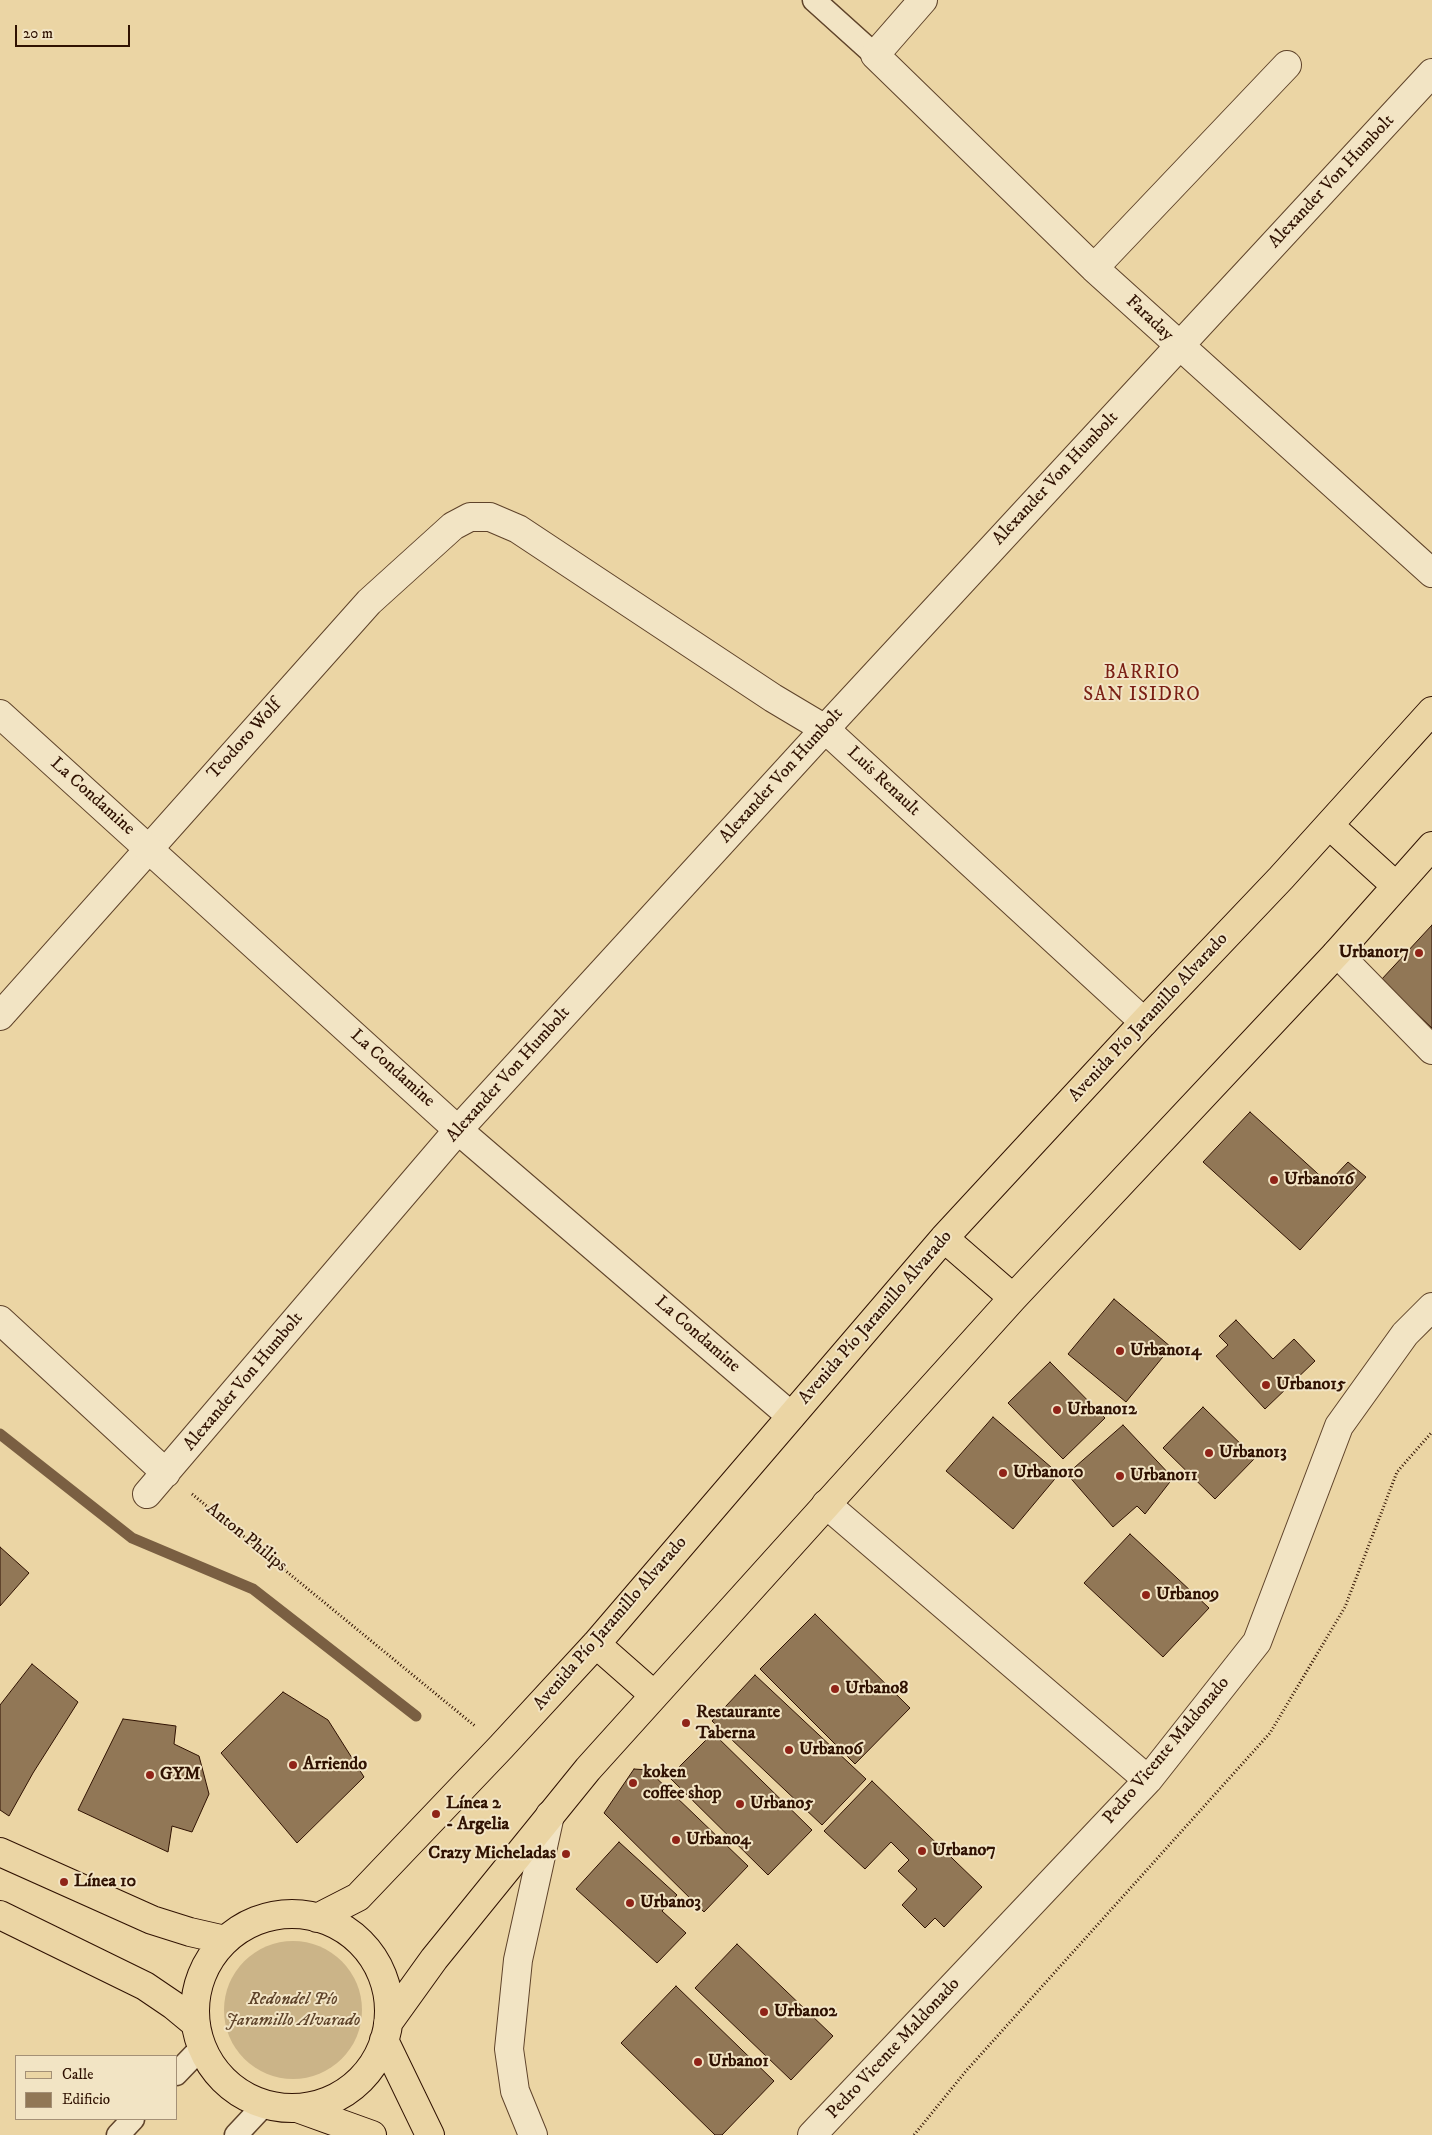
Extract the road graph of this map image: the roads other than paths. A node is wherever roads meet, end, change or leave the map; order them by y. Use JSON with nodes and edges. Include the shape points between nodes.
{"nodes":[{"id":1,"x":814,"y":0,"type":"edge"},
{"id":2,"x":923,"y":0,"type":"edge"},
{"id":3,"x":875,"y":55,"type":"junction"},
{"id":4,"x":1287,"y":65,"type":"dead end"},
{"id":5,"x":1432,"y":73,"type":"edge"},
{"id":6,"x":1094,"y":268,"type":"junction"},
{"id":7,"x":1179,"y":347,"type":"junction"},
{"id":8,"x":518,"y":529,"type":"joint"},
{"id":9,"x":1432,"y":573,"type":"edge"},
{"id":10,"x":1432,"y":711,"type":"edge"},
{"id":11,"x":0,"y":714,"type":"edge"},
{"id":12,"x":825,"y":729,"type":"junction"},
{"id":13,"x":1329,"y":825,"type":"junction"},
{"id":14,"x":1432,"y":846,"type":"edge"},
{"id":15,"x":149,"y":848,"type":"junction"},
{"id":16,"x":1396,"y":886,"type":"junction"},
{"id":17,"x":1338,"y":953,"type":"junction"},
{"id":18,"x":0,"y":1016,"type":"edge"},
{"id":19,"x":1144,"y":1022,"type":"junction"},
{"id":20,"x":1432,"y":1050,"type":"edge"},
{"id":21,"x":458,"y":1130,"type":"junction"},
{"id":22,"x":944,"y":1238,"type":"junction"},
{"id":23,"x":1013,"y":1298,"type":"junction"},
{"id":24,"x":1432,"y":1307,"type":"edge"},
{"id":25,"x":0,"y":1320,"type":"edge"},
{"id":26,"x":791,"y":1416,"type":"junction"},
{"id":27,"x":166,"y":1472,"type":"junction"},
{"id":28,"x":147,"y":1494,"type":"dead end"},
{"id":29,"x":826,"y":1504,"type":"junction"},
{"id":30,"x":596,"y":1644,"type":"junction"},
{"id":31,"x":654,"y":1695,"type":"junction"},
{"id":32,"x":1148,"y":1780,"type":"junction"},
{"id":33,"x":550,"y":1815,"type":"junction"},
{"id":34,"x":0,"y":1852,"type":"edge"},
{"id":35,"x":0,"y":1915,"type":"edge"},
{"id":36,"x":317,"y":1918,"type":"junction"},
{"id":37,"x":225,"y":1940,"type":"junction"},
{"id":38,"x":386,"y":2032,"type":"junction"},
{"id":39,"x":199,"y":2035,"type":"junction"},
{"id":40,"x":178,"y":2071,"type":"edge"},
{"id":41,"x":265,"y":2104,"type":"junction"},
{"id":42,"x":295,"y":2108,"type":"junction"},
{"id":43,"x":132,"y":2120,"type":"edge"},
{"id":44,"x":118,"y":2135,"type":"edge"},
{"id":45,"x":236,"y":2135,"type":"edge"},
{"id":46,"x":372,"y":2135,"type":"edge"},
{"id":47,"x":430,"y":2135,"type":"edge"},
{"id":48,"x":533,"y":2135,"type":"edge"},
{"id":49,"x":812,"y":2135,"type":"edge"}],
"edges":[{"from":1,"to":3,"type":"lane"},
{"from":2,"to":3,"type":"street"},
{"from":3,"to":6,"type":"street","name":"Faraday"},
{"from":4,"to":6,"type":"street"},
{"from":5,"to":7,"type":"street","name":"Alexander Von Humbolt"},
{"from":6,"to":7,"type":"street","name":"Faraday"},
{"from":7,"to":9,"type":"street","name":"Faraday"},
{"from":7,"to":12,"type":"street","name":"Alexander Von Humbolt"},
{"from":8,"to":12,"type":"street","name":"Luis Renault"},
{"from":8,"to":15,"type":"street","name":"Teodoro Wolf","via":[[490,517],[470,517],[453,526],[369,602]]},
{"from":10,"to":13,"type":"main road","name":"Avenida Pío Jaramillo Alvarado"},
{"from":11,"to":15,"type":"street","name":"La Condamine"},
{"from":12,"to":19,"type":"street","name":"Luis Renault"},
{"from":12,"to":21,"type":"street","name":"Alexander Von Humbolt"},
{"from":13,"to":16,"type":"main road"},
{"from":13,"to":19,"type":"main road","name":"Avenida Pío Jaramillo Alvarado"},
{"from":14,"to":16,"type":"main road"},
{"from":15,"to":18,"type":"street","name":"Teodoro Wolf"},
{"from":15,"to":21,"type":"street","name":"La Condamine"},
{"from":16,"to":17,"type":"main road"},
{"from":17,"to":20,"type":"street"},
{"from":17,"to":23,"type":"main road"},
{"from":19,"to":22,"type":"main road","name":"Avenida Pío Jaramillo Alvarado"},
{"from":21,"to":26,"type":"street","name":"La Condamine"},
{"from":21,"to":27,"type":"street","name":"Alexander Von Humbolt"},
{"from":22,"to":23,"type":"main road"},
{"from":22,"to":26,"type":"main road","name":"Avenida Pío Jaramillo Alvarado"},
{"from":23,"to":29,"type":"main road"},
{"from":24,"to":32,"type":"street","name":"Pedro Vicente Maldonado","via":[[1405,1334],[1339,1426],[1257,1642]]},
{"from":25,"to":27,"type":"street"},
{"from":26,"to":30,"type":"main road","name":"Avenida Pío Jaramillo Alvarado"},
{"from":27,"to":28,"type":"street","name":"Alexander Von Humbolt"},
{"from":29,"to":31,"type":"main road"},
{"from":29,"to":32,"type":"street"},
{"from":30,"to":31,"type":"main road"},
{"from":30,"to":36,"type":"main road","name":"Avenida Pío Jaramillo Alvarado","via":[[358,1897]]},
{"from":31,"to":33,"type":"main road"},
{"from":32,"to":49,"type":"street","name":"Pedro Vicente Maldonado"},
{"from":33,"to":38,"type":"main road","via":[[434,1959]]},
{"from":33,"to":48,"type":"street","via":[[518,1960],[510,2049],[515,2091]]},
{"from":34,"to":37,"type":"main road","via":[[152,1920]]},
{"from":35,"to":39,"type":"main road","via":[[145,1986],[173,2005]]},
{"from":36,"to":37,"type":"main road","via":[[289,1914],[261,1918]]},
{"from":36,"to":38,"type":"main road","via":[[338,1926],[372,1957],[388,2000]]},
{"from":37,"to":39,"type":"main road","via":[[200,1978],[196,1994]]},
{"from":38,"to":42,"type":"main road","via":[[378,2056],[357,2083],[328,2101]]},
{"from":38,"to":47,"type":"main road"},
{"from":39,"to":40,"type":"lane"},
{"from":39,"to":41,"type":"main road","via":[[210,2062],[234,2088]]},
{"from":41,"to":42,"type":"main road"},
{"from":41,"to":45,"type":"lane"},
{"from":42,"to":46,"type":"main road"},
{"from":43,"to":44,"type":"lane"}]}
